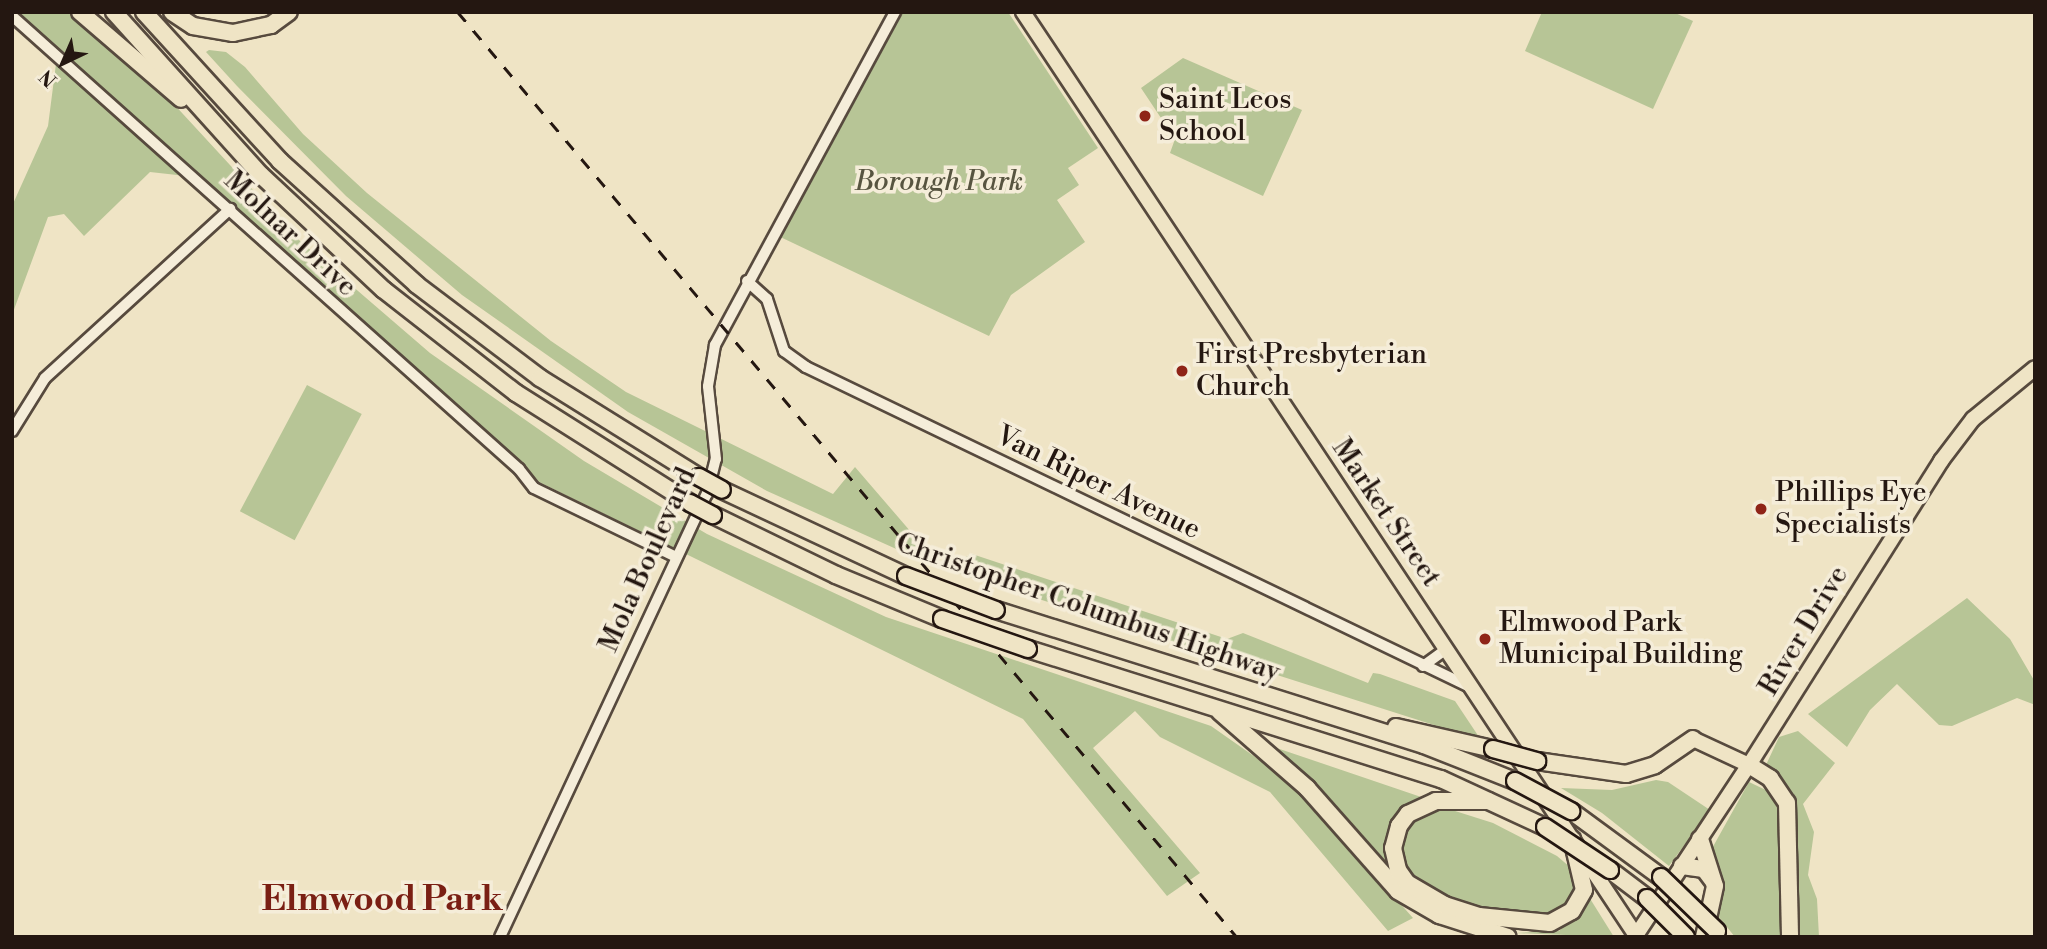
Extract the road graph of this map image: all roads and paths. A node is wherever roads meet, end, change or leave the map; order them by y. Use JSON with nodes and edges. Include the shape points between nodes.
{"nodes":[{"id":1,"x":79,"y":12,"type":"edge"},
{"id":2,"x":114,"y":12,"type":"edge"},
{"id":3,"x":144,"y":12,"type":"edge"},
{"id":4,"x":172,"y":12,"type":"edge"},
{"id":5,"x":289,"y":12,"type":"edge"},
{"id":6,"x":895,"y":12,"type":"edge"},
{"id":7,"x":1023,"y":12,"type":"edge"},
{"id":8,"x":12,"y":16,"type":"edge"},
{"id":9,"x":216,"y":127,"type":"junction"},
{"id":10,"x":230,"y":209,"type":"junction"},
{"id":11,"x":747,"y":281,"type":"junction"},
{"id":12,"x":2035,"y":368,"type":"edge"},
{"id":13,"x":12,"y":431,"type":"edge"},
{"id":14,"x":677,"y":557,"type":"junction"},
{"id":15,"x":1446,"y":649,"type":"junction"},
{"id":16,"x":1423,"y":666,"type":"junction"},
{"id":17,"x":1470,"y":687,"type":"junction"},
{"id":18,"x":1216,"y":708,"type":"junction"},
{"id":19,"x":1304,"y":708,"type":"junction"},
{"id":20,"x":1693,"y":739,"type":"joint"},
{"id":21,"x":1749,"y":765,"type":"junction"},
{"id":22,"x":1494,"y":801,"type":"junction"},
{"id":23,"x":1572,"y":839,"type":"junction"},
{"id":24,"x":1700,"y":839,"type":"junction"},
{"id":25,"x":1682,"y":866,"type":"junction"},
{"id":26,"x":1715,"y":886,"type":"junction"},
{"id":27,"x":1714,"y":935,"type":"edge"},
{"id":28,"x":1636,"y":936,"type":"edge"},
{"id":29,"x":500,"y":937,"type":"edge"},
{"id":30,"x":1508,"y":937,"type":"edge"},
{"id":31,"x":1686,"y":937,"type":"edge"},
{"id":32,"x":1790,"y":937,"type":"edge"}],
"edges":[{"from":1,"to":9,"type":"highway"},
{"from":2,"to":9,"type":"highway","name":"Christopher Columbus Highway"},
{"from":3,"to":19,"type":"highway","name":"Christopher Columbus Highway","bridge":true,"via":[[280,160],[417,285],[540,378],[699,477],[906,576],[996,610]]},
{"from":4,"to":5,"type":"highway","via":[[193,26],[233,33],[271,25]]},
{"from":6,"to":11,"type":"street","name":"Mola Boulevard"},
{"from":7,"to":15,"type":"main road","name":"Market Street"},
{"from":8,"to":10,"type":"street","name":"Molnar Drive"},
{"from":9,"to":18,"type":"highway","name":"Christopher Columbus Highway","bridge":true,"via":[[325,238],[436,333],[544,412],[690,503],[836,575],[942,619]]},
{"from":10,"to":13,"type":"street","via":[[45,378]]},
{"from":10,"to":14,"type":"street","name":"Molnar Drive","via":[[337,310],[519,469],[534,488]]},
{"from":11,"to":14,"type":"street","name":"Mola Boulevard","via":[[715,345],[708,371],[716,440],[713,478]]},
{"from":11,"to":16,"type":"street","name":"Van Riper Avenue","via":[[767,299],[784,351],[806,367]]},
{"from":12,"to":21,"type":"main road","name":"River Drive","via":[[1994,398],[1957,439]]},
{"from":14,"to":29,"type":"street","name":"Mola Boulevard"},
{"from":15,"to":16,"type":"street"},
{"from":15,"to":17,"type":"main road","name":"Market Street"},
{"from":16,"to":17,"type":"street","name":"Van Riper Avenue"},
{"from":17,"to":23,"type":"main road","name":"Market Street"},
{"from":18,"to":22,"type":"highway","name":"Christopher Columbus Highway","via":[[1410,769]]},
{"from":18,"to":30,"type":"highway","via":[[1307,788],[1398,891],[1439,915]]},
{"from":19,"to":20,"type":"highway","bridge":true,"via":[[1538,761],[1626,774],[1655,765]]},
{"from":19,"to":27,"type":"highway","name":"Christopher Columbus Highway","bridge":true,"via":[[1444,752],[1571,811],[1661,877]]},
{"from":20,"to":21,"type":"main road"},
{"from":21,"to":24,"type":"main road","name":"River Drive"},
{"from":21,"to":32,"type":"highway","via":[[1770,778],[1787,803]]},
{"from":22,"to":23,"type":"highway","via":[[1436,801],[1408,814],[1395,833],[1393,848],[1398,870],[1407,883],[1436,901],[1479,916],[1520,923],[1555,922],[1572,911],[1584,890]]},
{"from":22,"to":31,"type":"highway","name":"Christopher Columbus Highway","bridge":true,"via":[[1545,827],[1611,870]]},
{"from":23,"to":28,"type":"main road","name":"Market Street"},
{"from":24,"to":25,"type":"main road","name":"River Drive"},
{"from":24,"to":26,"type":"highway"},
{"from":25,"to":26,"type":"highway","via":[[1704,869]]},
{"from":25,"to":28,"type":"main road","name":"River Drive"},
{"from":26,"to":27,"type":"highway"}]}
